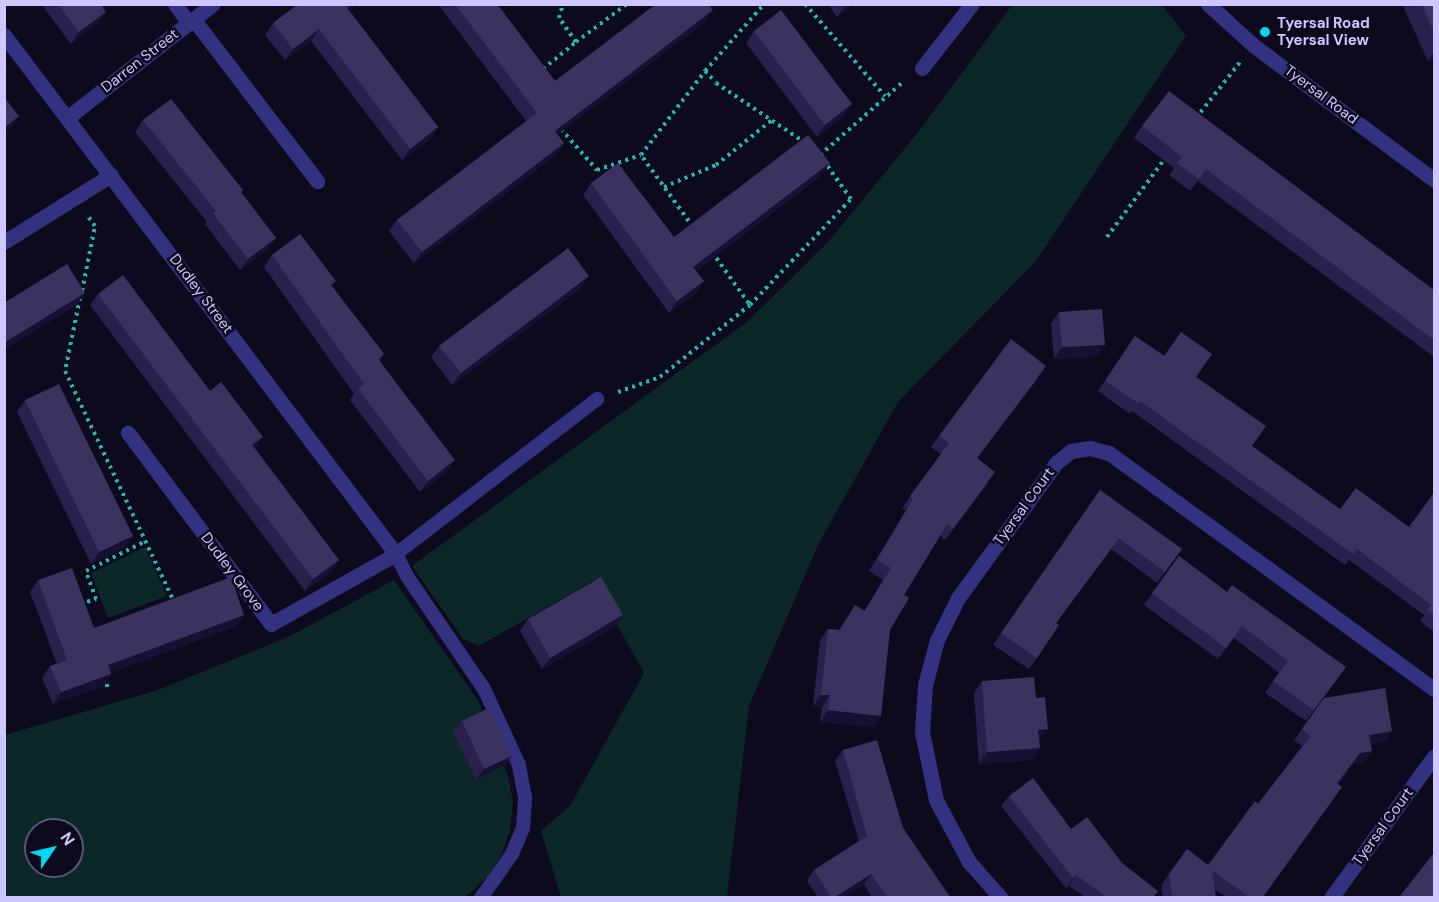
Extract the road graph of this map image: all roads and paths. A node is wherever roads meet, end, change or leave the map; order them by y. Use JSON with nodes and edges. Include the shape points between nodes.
{"nodes":[{"id":1,"x":175,"y":4,"type":"edge"},
{"id":2,"x":213,"y":4,"type":"edge"},
{"id":3,"x":563,"y":4,"type":"edge"},
{"id":4,"x":627,"y":4,"type":"edge"},
{"id":5,"x":764,"y":4,"type":"edge"},
{"id":6,"x":805,"y":4,"type":"edge"},
{"id":7,"x":972,"y":4,"type":"edge"},
{"id":8,"x":1210,"y":5,"type":"edge"},
{"id":9,"x":192,"y":22,"type":"junction"},
{"id":10,"x":4,"y":35,"type":"edge"},
{"id":11,"x":576,"y":42,"type":"junction"},
{"id":12,"x":1253,"y":45,"type":"junction"},
{"id":13,"x":922,"y":68,"type":"joint"},
{"id":14,"x":705,"y":71,"type":"junction"},
{"id":15,"x":540,"y":72,"type":"edge"},
{"id":16,"x":885,"y":96,"type":"junction"},
{"id":17,"x":68,"y":118,"type":"junction"},
{"id":18,"x":553,"y":119,"type":"edge"},
{"id":19,"x":772,"y":120,"type":"junction"},
{"id":20,"x":1190,"y":127,"type":"edge"},
{"id":21,"x":819,"y":154,"type":"junction"},
{"id":22,"x":1168,"y":154,"type":"edge"},
{"id":23,"x":640,"y":155,"type":"junction"},
{"id":24,"x":111,"y":175,"type":"junction"},
{"id":25,"x":1434,"y":180,"type":"edge"},
{"id":26,"x":317,"y":181,"type":"dead end"},
{"id":27,"x":664,"y":187,"type":"junction"},
{"id":28,"x":75,"y":198,"type":"junction"},
{"id":29,"x":697,"y":232,"type":"edge"},
{"id":30,"x":1107,"y":237,"type":"dead end"},
{"id":31,"x":4,"y":242,"type":"edge"},
{"id":32,"x":711,"y":251,"type":"edge"},
{"id":33,"x":750,"y":305,"type":"junction"},
{"id":34,"x":597,"y":399,"type":"joint"},
{"id":35,"x":128,"y":433,"type":"dead end"},
{"id":36,"x":146,"y":541,"type":"junction"},
{"id":37,"x":396,"y":554,"type":"junction"},
{"id":38,"x":183,"y":595,"type":"edge"},
{"id":39,"x":173,"y":599,"type":"junction"},
{"id":40,"x":162,"y":603,"type":"edge"},
{"id":41,"x":81,"y":614,"type":"edge"},
{"id":42,"x":101,"y":669,"type":"edge"},
{"id":43,"x":108,"y":688,"type":"edge"},
{"id":44,"x":1434,"y":689,"type":"edge"},
{"id":45,"x":1434,"y":756,"type":"edge"},
{"id":46,"x":481,"y":897,"type":"edge"},
{"id":47,"x":1001,"y":897,"type":"edge"},
{"id":48,"x":1331,"y":897,"type":"edge"}],
"edges":[{"from":1,"to":9,"type":"street"},
{"from":2,"to":9,"type":"street","name":"Darren Street"},
{"from":3,"to":11,"type":"path","via":[[559,18]]},
{"from":4,"to":11,"type":"path"},
{"from":5,"to":14,"type":"path"},
{"from":6,"to":16,"type":"path"},
{"from":7,"to":13,"type":"street"},
{"from":8,"to":12,"type":"street","name":"Tyersal Road"},
{"from":9,"to":17,"type":"street","name":"Darren Street"},
{"from":9,"to":26,"type":"street"},
{"from":10,"to":17,"type":"street","name":"Dudley Street"},
{"from":11,"to":15,"type":"path"},
{"from":12,"to":20,"type":"path"},
{"from":12,"to":25,"type":"street","name":"Tyersal Road"},
{"from":13,"to":16,"type":"path"},
{"from":14,"to":19,"type":"path"},
{"from":14,"to":23,"type":"path"},
{"from":16,"to":21,"type":"path"},
{"from":17,"to":24,"type":"street","name":"Dudley Street"},
{"from":18,"to":23,"type":"path","via":[[597,170]]},
{"from":19,"to":21,"type":"path"},
{"from":19,"to":27,"type":"path","via":[[716,165]]},
{"from":21,"to":33,"type":"path","via":[[851,199]]},
{"from":22,"to":30,"type":"path"},
{"from":23,"to":27,"type":"path"},
{"from":24,"to":28,"type":"street"},
{"from":24,"to":37,"type":"street","name":"Dudley Street"},
{"from":27,"to":29,"type":"path"},
{"from":28,"to":31,"type":"street"},
{"from":28,"to":36,"type":"path","via":[[95,226],[66,371]]},
{"from":32,"to":33,"type":"path"},
{"from":33,"to":34,"type":"path","via":[[660,377]]},
{"from":34,"to":37,"type":"lane"},
{"from":35,"to":37,"type":"street","name":"Dudley Grove","via":[[271,624]]},
{"from":36,"to":39,"type":"path"},
{"from":36,"to":41,"type":"path","via":[[86,571],[96,598],[78,605]]},
{"from":37,"to":46,"type":"lane","via":[[406,576],[484,688],[519,765],[525,797],[523,828],[502,871]]},
{"from":38,"to":39,"type":"path"},
{"from":39,"to":40,"type":"path"},
{"from":42,"to":43,"type":"path"},
{"from":44,"to":47,"type":"street","name":"Tyersal Court","via":[[1109,453],[1090,447],[1071,451],[1056,463],[958,598],[937,639],[925,685],[922,732],[936,801],[969,862]]},
{"from":45,"to":48,"type":"street","name":"Tyersal Court"}]}
